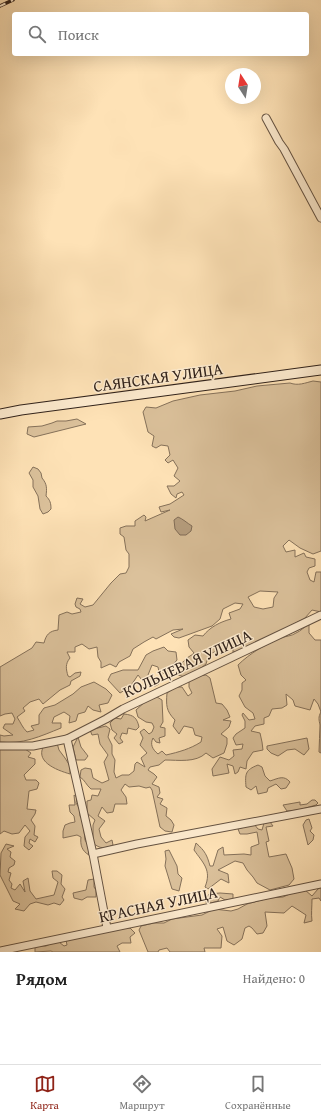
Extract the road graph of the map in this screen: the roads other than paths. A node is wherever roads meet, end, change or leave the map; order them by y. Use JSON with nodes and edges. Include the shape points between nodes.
{"nodes":[{"id":1,"x":266,"y":118,"type":"dead end"},
{"id":2,"x":321,"y":218,"type":"edge"},
{"id":3,"x":321,"y":370,"type":"edge"},
{"id":4,"x":0,"y":414,"type":"edge"},
{"id":5,"x":321,"y":615,"type":"edge"},
{"id":6,"x":67,"y":739,"type":"junction"},
{"id":7,"x":0,"y":746,"type":"edge"},
{"id":8,"x":321,"y":809,"type":"edge"},
{"id":9,"x":93,"y":854,"type":"junction"},
{"id":10,"x":321,"y":884,"type":"edge"},
{"id":11,"x":107,"y":928,"type":"junction"},
{"id":12,"x":0,"y":951,"type":"edge"}],
"edges":[{"from":1,"to":2,"type":"street"},
{"from":3,"to":4,"type":"street","name":"САЯНСКАЯ УЛИЦА"},
{"from":5,"to":6,"type":"street","name":"КОЛЬЦЕВАЯ УЛИЦА"},
{"from":6,"to":7,"type":"street","name":"КОЛЬЦЕВАЯ УЛИЦА","via":[[32,746]]},
{"from":6,"to":9,"type":"street"},
{"from":8,"to":9,"type":"street"},
{"from":9,"to":11,"type":"street"},
{"from":10,"to":11,"type":"street","name":"КРАСНАЯ УЛИЦА"},
{"from":11,"to":12,"type":"street","name":"КРАСНАЯ УЛИЦА"}]}
